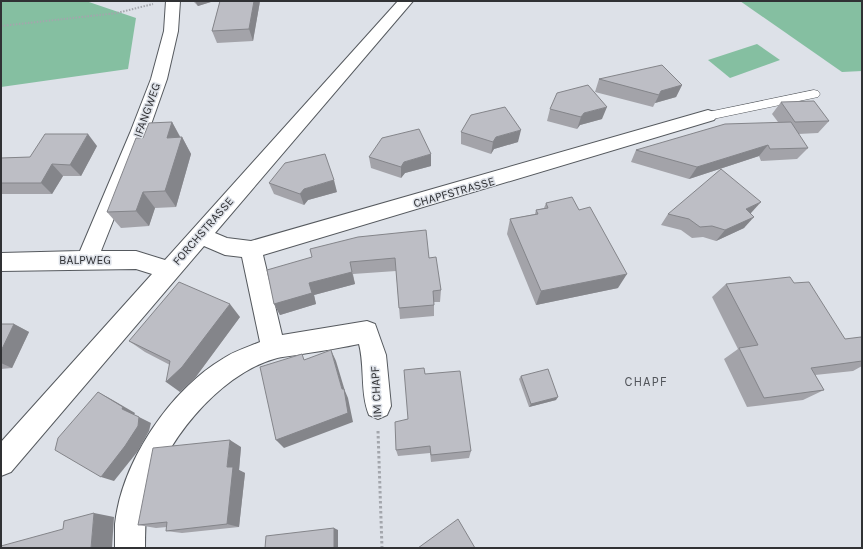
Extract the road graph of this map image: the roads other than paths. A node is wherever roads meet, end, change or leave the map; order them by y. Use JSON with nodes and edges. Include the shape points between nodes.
{"nodes":[{"id":1,"x":406,"y":1,"type":"edge"},
{"id":2,"x":165,"y":2,"type":"edge"},
{"id":3,"x":814,"y":94,"type":"dead end"},
{"id":4,"x":708,"y":116,"type":"joint"},
{"id":5,"x":199,"y":235,"type":"junction"},
{"id":6,"x":251,"y":250,"type":"junction"},
{"id":7,"x":87,"y":260,"type":"junction"},
{"id":8,"x":1,"y":262,"type":"edge"},
{"id":9,"x":168,"y":270,"type":"junction"},
{"id":10,"x":272,"y":348,"type":"junction"},
{"id":11,"x":378,"y":406,"type":"road end"},
{"id":12,"x":1,"y":462,"type":"edge"},
{"id":13,"x":130,"y":548,"type":"edge"}],
"edges":[{"from":1,"to":5,"type":"street","name":"FORCHSTRASSE"},
{"from":2,"to":7,"type":"street","name":"IFANGWEG","via":[[171,31],[159,79]]},
{"from":3,"to":4,"type":"lane"},
{"from":4,"to":6,"type":"street","name":"CHAPFSTRASSE"},
{"from":5,"to":6,"type":"street","name":"CHAPFSTRASSE","via":[[225,246]]},
{"from":5,"to":9,"type":"street","name":"FORCHSTRASSE"},
{"from":6,"to":10,"type":"street"},
{"from":7,"to":8,"type":"street","name":"BALPWEG"},
{"from":7,"to":9,"type":"street","name":"BALPWEG","via":[[136,260]]},
{"from":9,"to":12,"type":"street","name":"FORCHSTRASSE"},
{"from":10,"to":11,"type":"street","name":"IM CHAPF","via":[[367,332],[374,355]]},
{"from":10,"to":13,"type":"street","name":"IM CHAPF","via":[[232,367],[217,378],[192,399],[174,422],[156,448],[139,485],[130,523]]}]}
